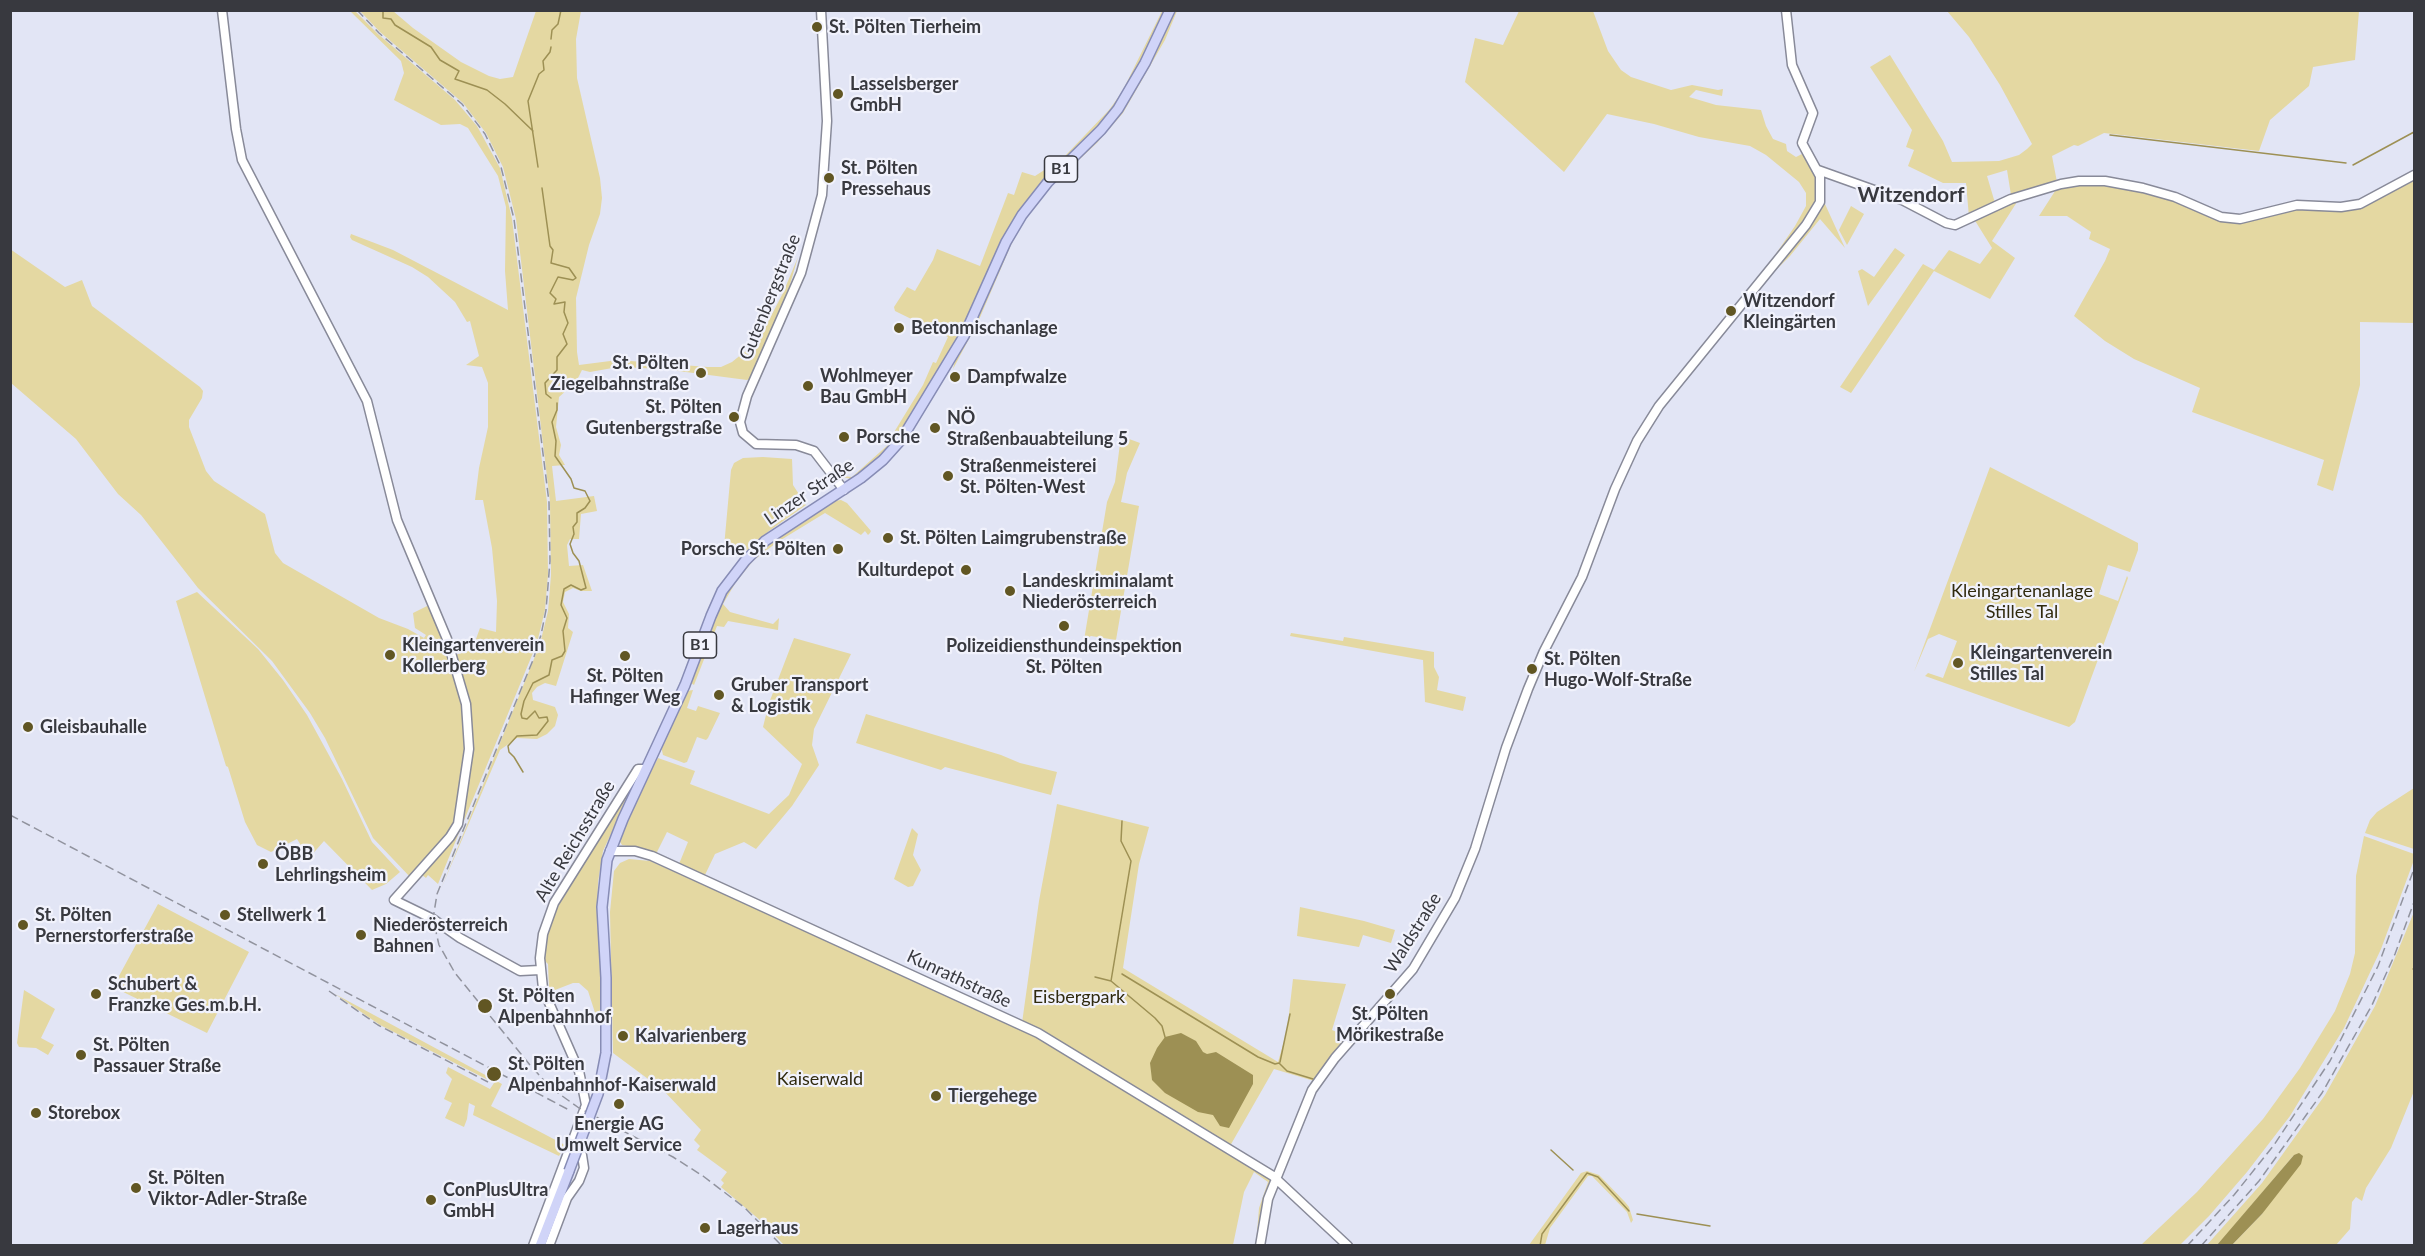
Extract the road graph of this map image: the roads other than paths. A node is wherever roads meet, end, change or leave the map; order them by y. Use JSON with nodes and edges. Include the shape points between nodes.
{"nodes":[{"id":1,"x":222,"y":10,"type":"edge"},
{"id":2,"x":821,"y":10,"type":"edge"},
{"id":3,"x":1170,"y":10,"type":"edge"},
{"id":4,"x":1786,"y":10,"type":"edge"},
{"id":5,"x":1818,"y":170,"type":"junction"},
{"id":6,"x":2415,"y":176,"type":"edge"},
{"id":7,"x":844,"y":490,"type":"junction"},
{"id":8,"x":646,"y":769,"type":"junction"},
{"id":9,"x":610,"y":851,"type":"junction"},
{"id":10,"x":540,"y":970,"type":"junction"},
{"id":11,"x":572,"y":1145,"type":"junction"},
{"id":12,"x":1276,"y":1178,"type":"junction"},
{"id":13,"x":532,"y":1245,"type":"edge"},
{"id":14,"x":540,"y":1245,"type":"edge"},
{"id":15,"x":549,"y":1245,"type":"edge"},
{"id":16,"x":1260,"y":1245,"type":"edge"},
{"id":17,"x":1348,"y":1245,"type":"edge"}],
"edges":[{"from":1,"to":10,"type":"street","via":[[242,160],[363,391],[397,520],[451,648],[464,692],[469,722],[468,759],[455,830],[394,900],[520,971]]},
{"from":2,"to":7,"type":"street","name":"Gutenbergstraße","via":[[828,121],[822,195],[801,273],[747,396],[740,422],[743,433],[756,444],[796,445],[814,451]]},
{"from":3,"to":7,"type":"main road","name":"Linzer Straße","number":"B1","via":[[1145,63],[1112,117],[1048,182],[1022,215],[1006,242],[971,324],[907,431],[883,460]]},
{"from":4,"to":5,"type":"street","via":[[1792,65],[1813,113],[1802,143]]},
{"from":5,"to":6,"type":"street","via":[[1902,200],[1951,225],[2020,196],[2079,180],[2143,188],[2221,217],[2240,219],[2297,205],[2360,204]]},
{"from":5,"to":12,"type":"street","name":"Waldstraße","via":[[1821,195],[1812,216],[1644,428],[1615,489],[1582,577],[1528,689],[1475,849],[1446,915],[1405,980],[1315,1085]]},
{"from":7,"to":8,"type":"main road","name":"Linzer Straße","number":"B1","via":[[765,541],[732,575],[714,608],[685,685]]},
{"from":8,"to":9,"type":"main road","name":"Linzer Straße","number":"B1"},
{"from":8,"to":10,"type":"street","name":"Alte Reichsstraße","via":[[638,769],[554,903],[543,934]]},
{"from":9,"to":12,"type":"street","name":"Kunrathstraße","via":[[652,856],[1031,1030]]},
{"from":9,"to":14,"type":"main road","name":"Linzer Straße","number":"B1","bridge":true,"via":[[602,907],[606,1053],[598,1094]]},
{"from":10,"to":11,"type":"street","name":"Alte Reichsstraße","via":[[548,1005],[579,1071],[586,1097]]},
{"from":11,"to":13,"type":"street","name":"Alte Reichsstraße"},
{"from":11,"to":15,"type":"street","via":[[582,1155],[584,1168],[575,1190],[567,1198]]},
{"from":12,"to":16,"type":"street","name":"Waldstraße","via":[[1265,1208]]},
{"from":12,"to":17,"type":"street","name":"Kunrathstraße"}]}
